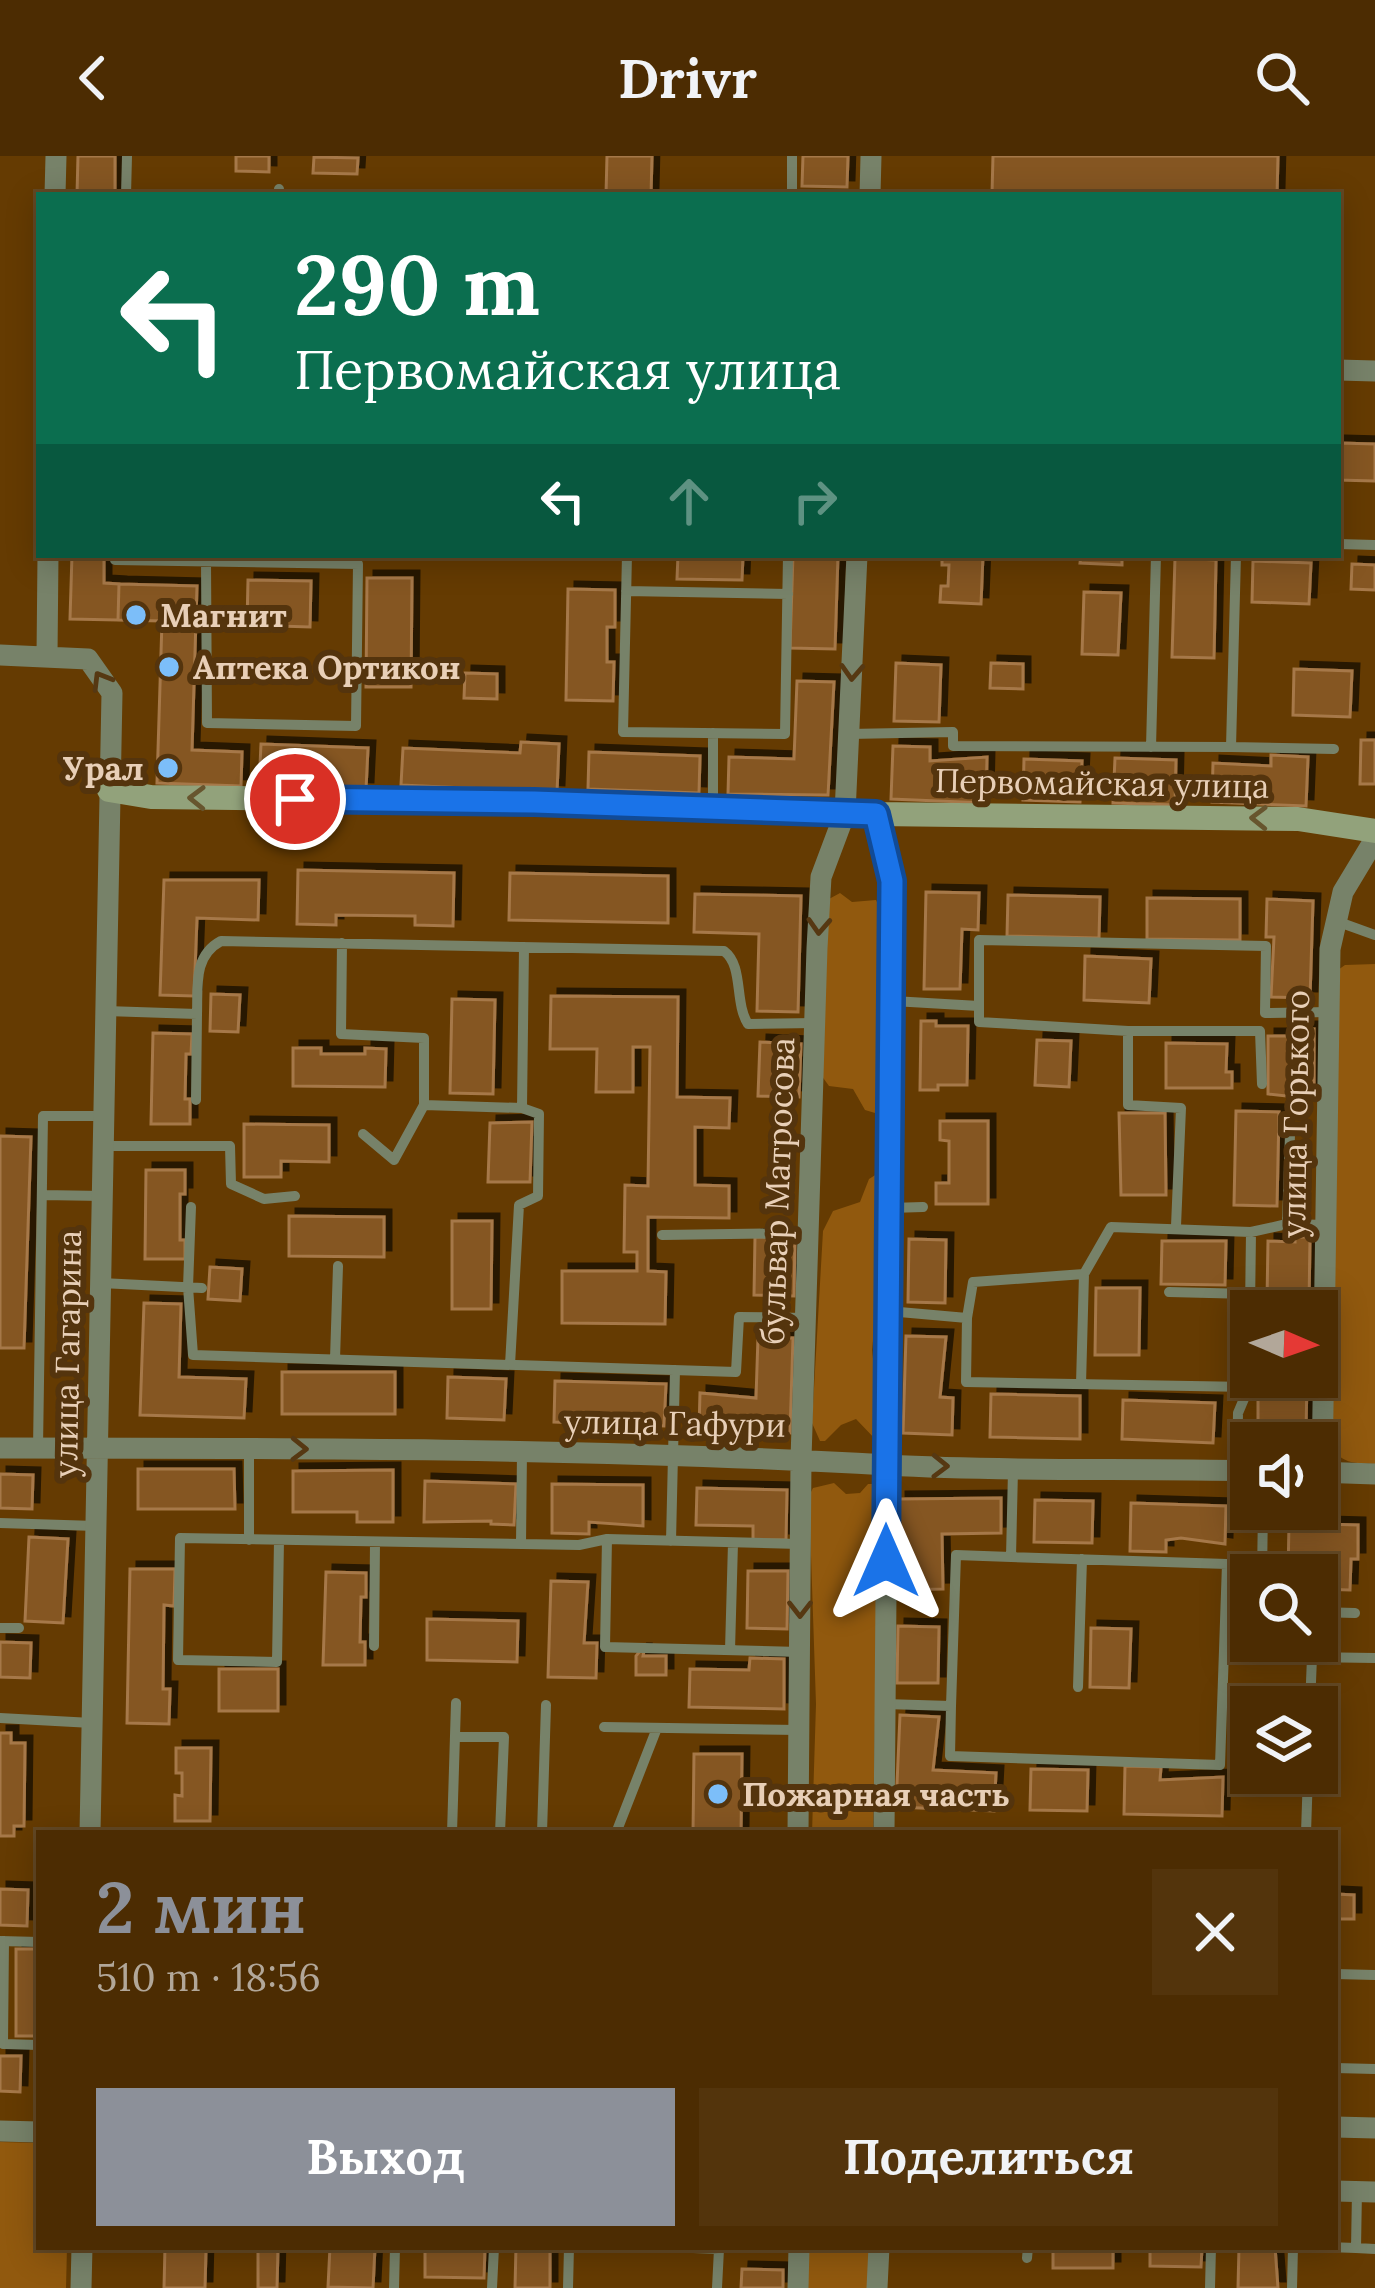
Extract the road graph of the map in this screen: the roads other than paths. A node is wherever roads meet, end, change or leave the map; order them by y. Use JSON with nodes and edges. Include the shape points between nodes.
{"nodes":[{"id":1,"x":56,"y":156,"type":"edge"},
{"id":2,"x":128,"y":156,"type":"edge"},
{"id":3,"x":792,"y":156,"type":"edge"},
{"id":4,"x":871,"y":156,"type":"edge"},
{"id":5,"x":55,"y":192,"type":"edge"},
{"id":6,"x":126,"y":192,"type":"edge"},
{"id":7,"x":791,"y":192,"type":"edge"},
{"id":8,"x":870,"y":192,"type":"edge"},
{"id":9,"x":1341,"y":370,"type":"edge"},
{"id":10,"x":1375,"y":371,"type":"edge"},
{"id":11,"x":1341,"y":544,"type":"edge"},
{"id":12,"x":1375,"y":545,"type":"edge"},
{"id":13,"x":48,"y":558,"type":"edge"},
{"id":14,"x":115,"y":558,"type":"edge"},
{"id":15,"x":627,"y":558,"type":"edge"},
{"id":16,"x":788,"y":558,"type":"edge"},
{"id":17,"x":857,"y":558,"type":"edge"},
{"id":18,"x":1156,"y":558,"type":"edge"},
{"id":19,"x":1236,"y":558,"type":"edge"},
{"id":20,"x":359,"y":559,"type":"edge"},
{"id":21,"x":206,"y":561,"type":"junction"},
{"id":22,"x":626,"y":591,"type":"junction"},
{"id":23,"x":788,"y":594,"type":"junction"},
{"id":24,"x":0,"y":655,"type":"edge"},
{"id":25,"x":47,"y":656,"type":"junction"},
{"id":26,"x":712,"y":733,"type":"junction"},
{"id":27,"x":849,"y":734,"type":"junction"},
{"id":28,"x":1151,"y":747,"type":"junction"},
{"id":29,"x":1231,"y":747,"type":"junction"},
{"id":30,"x":1334,"y":749,"type":"dead end"},
{"id":31,"x":109,"y":790,"type":"junction"},
{"id":32,"x":712,"y":808,"type":"junction"},
{"id":33,"x":845,"y":813,"type":"junction"},
{"id":34,"x":876,"y":814,"type":"junction"},
{"id":35,"x":1375,"y":835,"type":"edge"},
{"id":36,"x":1336,"y":921,"type":"junction"},
{"id":37,"x":1375,"y":934,"type":"edge"},
{"id":38,"x":342,"y":944,"type":"junction"},
{"id":39,"x":524,"y":947,"type":"junction"},
{"id":40,"x":891,"y":1000,"type":"junction"},
{"id":41,"x":979,"y":1006,"type":"junction"},
{"id":42,"x":106,"y":1011,"type":"junction"},
{"id":43,"x":1329,"y":1012,"type":"junction"},
{"id":44,"x":1265,"y":1013,"type":"junction"},
{"id":45,"x":197,"y":1014,"type":"junction"},
{"id":46,"x":815,"y":1023,"type":"junction"},
{"id":47,"x":1128,"y":1030,"type":"junction"},
{"id":48,"x":1260,"y":1031,"type":"junction"},
{"id":49,"x":1262,"y":1084,"type":"dead end"},
{"id":50,"x":196,"y":1100,"type":"dead end"},
{"id":51,"x":424,"y":1105,"type":"junction"},
{"id":52,"x":522,"y":1108,"type":"junction"},
{"id":53,"x":104,"y":1117,"type":"junction"},
{"id":54,"x":363,"y":1134,"type":"dead end"},
{"id":55,"x":1289,"y":1134,"type":"dead end"},
{"id":56,"x":104,"y":1146,"type":"junction"},
{"id":57,"x":42,"y":1195,"type":"junction"},
{"id":58,"x":103,"y":1196,"type":"junction"},
{"id":59,"x":295,"y":1196,"type":"dead end"},
{"id":60,"x":190,"y":1207,"type":"dead end"},
{"id":61,"x":923,"y":1207,"type":"dead end"},
{"id":62,"x":889,"y":1208,"type":"junction"},
{"id":63,"x":1287,"y":1224,"type":"junction"},
{"id":64,"x":1326,"y":1225,"type":"junction"},
{"id":65,"x":1176,"y":1226,"type":"junction"},
{"id":66,"x":1252,"y":1232,"type":"junction"},
{"id":67,"x":808,"y":1233,"type":"junction"},
{"id":68,"x":662,"y":1235,"type":"dead end"},
{"id":69,"x":338,"y":1266,"type":"dead end"},
{"id":70,"x":1084,"y":1274,"type":"junction"},
{"id":71,"x":101,"y":1283,"type":"junction"},
{"id":72,"x":195,"y":1287,"type":"junction"},
{"id":73,"x":1250,"y":1290,"type":"edge"},
{"id":74,"x":1169,"y":1292,"type":"dead end"},
{"id":75,"x":1230,"y":1294,"type":"edge"},
{"id":76,"x":888,"y":1311,"type":"junction"},
{"id":77,"x":806,"y":1318,"type":"junction"},
{"id":78,"x":967,"y":1318,"type":"junction"},
{"id":79,"x":335,"y":1359,"type":"junction"},
{"id":80,"x":511,"y":1365,"type":"junction"},
{"id":81,"x":674,"y":1370,"type":"junction"},
{"id":82,"x":1081,"y":1384,"type":"junction"},
{"id":83,"x":1230,"y":1387,"type":"edge"},
{"id":84,"x":1321,"y":1422,"type":"edge"},
{"id":85,"x":98,"y":1446,"type":"junction"},
{"id":86,"x":0,"y":1448,"type":"edge"},
{"id":87,"x":38,"y":1448,"type":"junction"},
{"id":88,"x":249,"y":1448,"type":"junction"},
{"id":89,"x":522,"y":1452,"type":"junction"},
{"id":90,"x":672,"y":1455,"type":"junction"},
{"id":91,"x":801,"y":1459,"type":"junction"},
{"id":92,"x":887,"y":1465,"type":"junction"},
{"id":93,"x":1014,"y":1467,"type":"junction"},
{"id":94,"x":1230,"y":1470,"type":"edge"},
{"id":95,"x":1338,"y":1473,"type":"edge"},
{"id":96,"x":1375,"y":1474,"type":"edge"},
{"id":97,"x":0,"y":1523,"type":"edge"},
{"id":98,"x":96,"y":1526,"type":"junction"},
{"id":99,"x":249,"y":1540,"type":"junction"},
{"id":100,"x":279,"y":1540,"type":"junction"},
{"id":101,"x":608,"y":1540,"type":"junction"},
{"id":102,"x":670,"y":1541,"type":"junction"},
{"id":103,"x":375,"y":1542,"type":"junction"},
{"id":104,"x":733,"y":1543,"type":"junction"},
{"id":105,"x":521,"y":1544,"type":"junction"},
{"id":106,"x":801,"y":1544,"type":"junction"},
{"id":107,"x":1011,"y":1557,"type":"junction"},
{"id":108,"x":1082,"y":1559,"type":"junction"},
{"id":109,"x":1338,"y":1613,"type":"edge"},
{"id":110,"x":1355,"y":1613,"type":"dead end"},
{"id":111,"x":0,"y":1628,"type":"edge"},
{"id":112,"x":20,"y":1628,"type":"dead end"},
{"id":113,"x":374,"y":1646,"type":"dead end"},
{"id":114,"x":730,"y":1650,"type":"junction"},
{"id":115,"x":800,"y":1652,"type":"junction"},
{"id":116,"x":1224,"y":1656,"type":"junction"},
{"id":117,"x":1230,"y":1656,"type":"edge"},
{"id":118,"x":1338,"y":1657,"type":"edge"},
{"id":119,"x":1375,"y":1658,"type":"edge"},
{"id":120,"x":1078,"y":1687,"type":"dead end"},
{"id":121,"x":456,"y":1703,"type":"dead end"},
{"id":122,"x":885,"y":1704,"type":"junction"},
{"id":123,"x":546,"y":1705,"type":"dead end"},
{"id":124,"x":951,"y":1706,"type":"junction"},
{"id":125,"x":0,"y":1718,"type":"edge"},
{"id":126,"x":92,"y":1723,"type":"junction"},
{"id":127,"x":604,"y":1727,"type":"dead end"},
{"id":128,"x":657,"y":1728,"type":"junction"},
{"id":129,"x":799,"y":1730,"type":"junction"},
{"id":130,"x":455,"y":1737,"type":"junction"},
{"id":131,"x":1307,"y":1794,"type":"edge"},
{"id":132,"x":90,"y":1830,"type":"edge"},
{"id":133,"x":452,"y":1830,"type":"edge"},
{"id":134,"x":500,"y":1830,"type":"edge"},
{"id":135,"x":542,"y":1830,"type":"edge"},
{"id":136,"x":617,"y":1830,"type":"edge"},
{"id":137,"x":798,"y":1830,"type":"edge"},
{"id":138,"x":884,"y":1830,"type":"edge"},
{"id":139,"x":1306,"y":1830,"type":"edge"},
{"id":140,"x":2,"y":1941,"type":"edge"},
{"id":141,"x":36,"y":1942,"type":"edge"},
{"id":142,"x":1338,"y":1974,"type":"edge"},
{"id":143,"x":1375,"y":1975,"type":"edge"},
{"id":144,"x":36,"y":2045,"type":"edge"},
{"id":145,"x":1338,"y":2068,"type":"edge"},
{"id":146,"x":1375,"y":2069,"type":"edge"},
{"id":147,"x":1338,"y":2127,"type":"edge"},
{"id":148,"x":1375,"y":2128,"type":"edge"},
{"id":149,"x":0,"y":2131,"type":"edge"},
{"id":150,"x":36,"y":2132,"type":"edge"},
{"id":151,"x":1356,"y":2192,"type":"edge"},
{"id":152,"x":1338,"y":2247,"type":"edge"},
{"id":153,"x":1356,"y":2248,"type":"junction"},
{"id":154,"x":1375,"y":2248,"type":"edge"},
{"id":155,"x":82,"y":2250,"type":"edge"},
{"id":156,"x":395,"y":2250,"type":"edge"},
{"id":157,"x":494,"y":2250,"type":"edge"},
{"id":158,"x":569,"y":2250,"type":"edge"},
{"id":159,"x":718,"y":2250,"type":"edge"},
{"id":160,"x":799,"y":2250,"type":"edge"},
{"id":161,"x":878,"y":2250,"type":"edge"},
{"id":162,"x":1211,"y":2250,"type":"edge"},
{"id":163,"x":1293,"y":2250,"type":"edge"},
{"id":164,"x":81,"y":2288,"type":"edge"},
{"id":165,"x":394,"y":2288,"type":"edge"},
{"id":166,"x":492,"y":2288,"type":"edge"},
{"id":167,"x":568,"y":2288,"type":"edge"},
{"id":168,"x":717,"y":2288,"type":"edge"},
{"id":169,"x":798,"y":2288,"type":"edge"},
{"id":170,"x":877,"y":2288,"type":"edge"},
{"id":171,"x":1210,"y":2288,"type":"edge"},
{"id":172,"x":1292,"y":2288,"type":"edge"}],
"edges":[{"from":1,"to":5,"type":"street"},
{"from":2,"to":6,"type":"lane"},
{"from":3,"to":7,"type":"lane"},
{"from":4,"to":8,"type":"street"},
{"from":9,"to":10,"type":"street"},
{"from":11,"to":12,"type":"lane"},
{"from":13,"to":25,"type":"street"},
{"from":14,"to":21,"type":"lane"},
{"from":15,"to":22,"type":"lane"},
{"from":16,"to":23,"type":"lane"},
{"from":17,"to":27,"type":"street","name":"бульвар Матросова","one_way":true},
{"from":18,"to":28,"type":"lane"},
{"from":19,"to":29,"type":"lane"},
{"from":20,"to":21,"type":"lane"},
{"from":20,"to":21,"type":"lane","via":[[356,726],[207,723]]},
{"from":22,"to":23,"type":"lane"},
{"from":22,"to":26,"type":"lane","via":[[622,732]]},
{"from":23,"to":26,"type":"lane","via":[[785,734]]},
{"from":24,"to":25,"type":"street"},
{"from":31,"to":25,"type":"street","name":"улица Гагарина","one_way":true,"via":[[112,693],[88,659]]},
{"from":26,"to":32,"type":"lane"},
{"from":27,"to":28,"type":"lane","via":[[953,732],[953,746]]},
{"from":27,"to":33,"type":"street","name":"бульвар Матросова"},
{"from":28,"to":29,"type":"lane"},
{"from":29,"to":30,"type":"lane"},
{"from":32,"to":31,"type":"street","name":"Первомайская улица","one_way":true},
{"from":31,"to":42,"type":"street","name":"улица Гагарина"},
{"from":32,"to":33,"type":"street","name":"Первомайская улица"},
{"from":33,"to":34,"type":"street","name":"Первомайская улица"},
{"from":33,"to":46,"type":"street","name":"бульвар Матросова","one_way":true,"via":[[821,877]]},
{"from":35,"to":34,"type":"street","name":"Первомайская улица","one_way":true,"via":[[1298,819]]},
{"from":34,"to":40,"type":"street","via":[[892,881]]},
{"from":35,"to":36,"type":"street","name":"улица Горького"},
{"from":36,"to":37,"type":"lane"},
{"from":36,"to":43,"type":"street","name":"улица Горького"},
{"from":38,"to":39,"type":"lane"},
{"from":38,"to":45,"type":"lane","via":[[220,941],[200,963]]},
{"from":38,"to":51,"type":"lane","via":[[341,1034],[424,1038]]},
{"from":39,"to":46,"type":"lane","via":[[724,951],[733,957],[748,1024]]},
{"from":39,"to":52,"type":"lane"},
{"from":40,"to":41,"type":"lane"},
{"from":40,"to":62,"type":"street"},
{"from":41,"to":44,"type":"lane","via":[[979,940],[1265,946]]},
{"from":41,"to":47,"type":"lane","via":[[980,1022]]},
{"from":42,"to":45,"type":"lane"},
{"from":42,"to":53,"type":"street","name":"улица Гагарина"},
{"from":43,"to":44,"type":"lane"},
{"from":43,"to":64,"type":"street","name":"улица Горького"},
{"from":44,"to":48,"type":"lane"},
{"from":45,"to":50,"type":"lane"},
{"from":46,"to":67,"type":"street","name":"бульвар Матросова"},
{"from":47,"to":48,"type":"lane"},
{"from":47,"to":65,"type":"lane","via":[[1128,1105],[1181,1108]]},
{"from":48,"to":49,"type":"lane"},
{"from":51,"to":52,"type":"lane"},
{"from":51,"to":54,"type":"lane","via":[[394,1160]]},
{"from":52,"to":80,"type":"lane","via":[[539,1114],[538,1196],[519,1205]]},
{"from":53,"to":56,"type":"street","name":"улица Гагарина"},
{"from":53,"to":57,"type":"lane","via":[[43,1116]]},
{"from":55,"to":63,"type":"lane"},
{"from":56,"to":58,"type":"street","name":"улица Гагарина"},
{"from":56,"to":59,"type":"lane","via":[[230,1146],[231,1184],[264,1198]]},
{"from":57,"to":58,"type":"lane"},
{"from":57,"to":87,"type":"lane"},
{"from":58,"to":71,"type":"street","name":"улица Гагарина"},
{"from":60,"to":72,"type":"lane"},
{"from":61,"to":62,"type":"lane"},
{"from":62,"to":76,"type":"street"},
{"from":63,"to":64,"type":"lane"},
{"from":63,"to":66,"type":"lane"},
{"from":64,"to":84,"type":"street","name":"улица Горького"},
{"from":65,"to":66,"type":"lane"},
{"from":65,"to":70,"type":"lane","via":[[1111,1226]]},
{"from":66,"to":73,"type":"lane"},
{"from":67,"to":68,"type":"lane"},
{"from":67,"to":77,"type":"street","name":"бульвар Матросова"},
{"from":69,"to":79,"type":"lane"},
{"from":70,"to":78,"type":"lane","via":[[973,1282]]},
{"from":70,"to":82,"type":"lane"},
{"from":71,"to":72,"type":"lane"},
{"from":71,"to":85,"type":"street","name":"улица Гагарина"},
{"from":72,"to":79,"type":"lane","via":[[193,1355]]},
{"from":74,"to":75,"type":"lane"},
{"from":76,"to":78,"type":"lane"},
{"from":76,"to":92,"type":"street"},
{"from":77,"to":81,"type":"lane","via":[[739,1317],[736,1372]]},
{"from":77,"to":91,"type":"street","name":"бульвар Матросова"},
{"from":78,"to":82,"type":"lane","via":[[966,1382]]},
{"from":79,"to":80,"type":"lane"},
{"from":80,"to":81,"type":"lane"},
{"from":81,"to":90,"type":"lane"},
{"from":82,"to":83,"type":"lane"},
{"from":85,"to":87,"type":"street","name":"улица Гафури"},
{"from":85,"to":88,"type":"street","name":"улица Гафури"},
{"from":85,"to":98,"type":"street","name":"улица Гагарина"},
{"from":86,"to":87,"type":"street","name":"улица Гафури"},
{"from":88,"to":89,"type":"street","name":"улица Гафури","one_way":true},
{"from":88,"to":99,"type":"lane"},
{"from":89,"to":90,"type":"street","name":"улица Гафури"},
{"from":89,"to":105,"type":"lane"},
{"from":90,"to":91,"type":"street","name":"улица Гафури"},
{"from":90,"to":102,"type":"lane"},
{"from":91,"to":92,"type":"street","name":"улица Гафури"},
{"from":91,"to":106,"type":"street","name":"бульвар Матросова"},
{"from":92,"to":93,"type":"street","name":"улица Гафури","one_way":true},
{"from":92,"to":122,"type":"street"},
{"from":93,"to":94,"type":"street","name":"улица Гафури"},
{"from":93,"to":107,"type":"lane"},
{"from":95,"to":96,"type":"street"},
{"from":97,"to":98,"type":"lane"},
{"from":98,"to":126,"type":"street","name":"улица Гагарина"},
{"from":99,"to":100,"type":"lane"},
{"from":99,"to":100,"type":"lane","via":[[180,1538],[178,1660],[278,1662]]},
{"from":100,"to":103,"type":"lane"},
{"from":101,"to":102,"type":"lane"},
{"from":101,"to":105,"type":"lane"},
{"from":101,"to":114,"type":"lane","via":[[604,1647]]},
{"from":102,"to":104,"type":"lane"},
{"from":103,"to":105,"type":"lane"},
{"from":103,"to":113,"type":"lane"},
{"from":104,"to":106,"type":"lane"},
{"from":104,"to":114,"type":"lane"},
{"from":106,"to":115,"type":"street","name":"бульвар Матросова","one_way":true},
{"from":107,"to":108,"type":"lane"},
{"from":107,"to":124,"type":"lane","via":[[956,1556]]},
{"from":108,"to":116,"type":"lane","via":[[1227,1564]]},
{"from":108,"to":120,"type":"lane"},
{"from":109,"to":110,"type":"lane"},
{"from":111,"to":112,"type":"lane"},
{"from":114,"to":115,"type":"lane"},
{"from":115,"to":129,"type":"street","name":"бульвар Матросова"},
{"from":116,"to":117,"type":"lane"},
{"from":116,"to":124,"type":"lane","via":[[1220,1765],[950,1756]]},
{"from":118,"to":119,"type":"lane"},
{"from":121,"to":130,"type":"lane"},
{"from":122,"to":124,"type":"lane"},
{"from":122,"to":138,"type":"street"},
{"from":123,"to":135,"type":"lane"},
{"from":125,"to":126,"type":"lane"},
{"from":126,"to":132,"type":"street","name":"улица Гагарина"},
{"from":127,"to":128,"type":"lane"},
{"from":128,"to":129,"type":"lane"},
{"from":128,"to":136,"type":"lane"},
{"from":129,"to":137,"type":"street","name":"бульвар Матросова"},
{"from":130,"to":133,"type":"lane"},
{"from":130,"to":134,"type":"lane","via":[[504,1737]]},
{"from":131,"to":139,"type":"lane"},
{"from":140,"to":141,"type":"lane"},
{"from":140,"to":144,"type":"lane","via":[[3,2044]]},
{"from":142,"to":143,"type":"lane"},
{"from":145,"to":146,"type":"lane"},
{"from":147,"to":148,"type":"street"},
{"from":149,"to":150,"type":"street"},
{"from":151,"to":153,"type":"lane"},
{"from":152,"to":153,"type":"lane"},
{"from":153,"to":154,"type":"lane"},
{"from":155,"to":164,"type":"street"},
{"from":156,"to":165,"type":"lane"},
{"from":157,"to":166,"type":"lane"},
{"from":158,"to":167,"type":"lane"},
{"from":159,"to":168,"type":"lane"},
{"from":160,"to":169,"type":"street"},
{"from":161,"to":170,"type":"street"},
{"from":162,"to":171,"type":"lane"},
{"from":163,"to":172,"type":"lane"}]}
